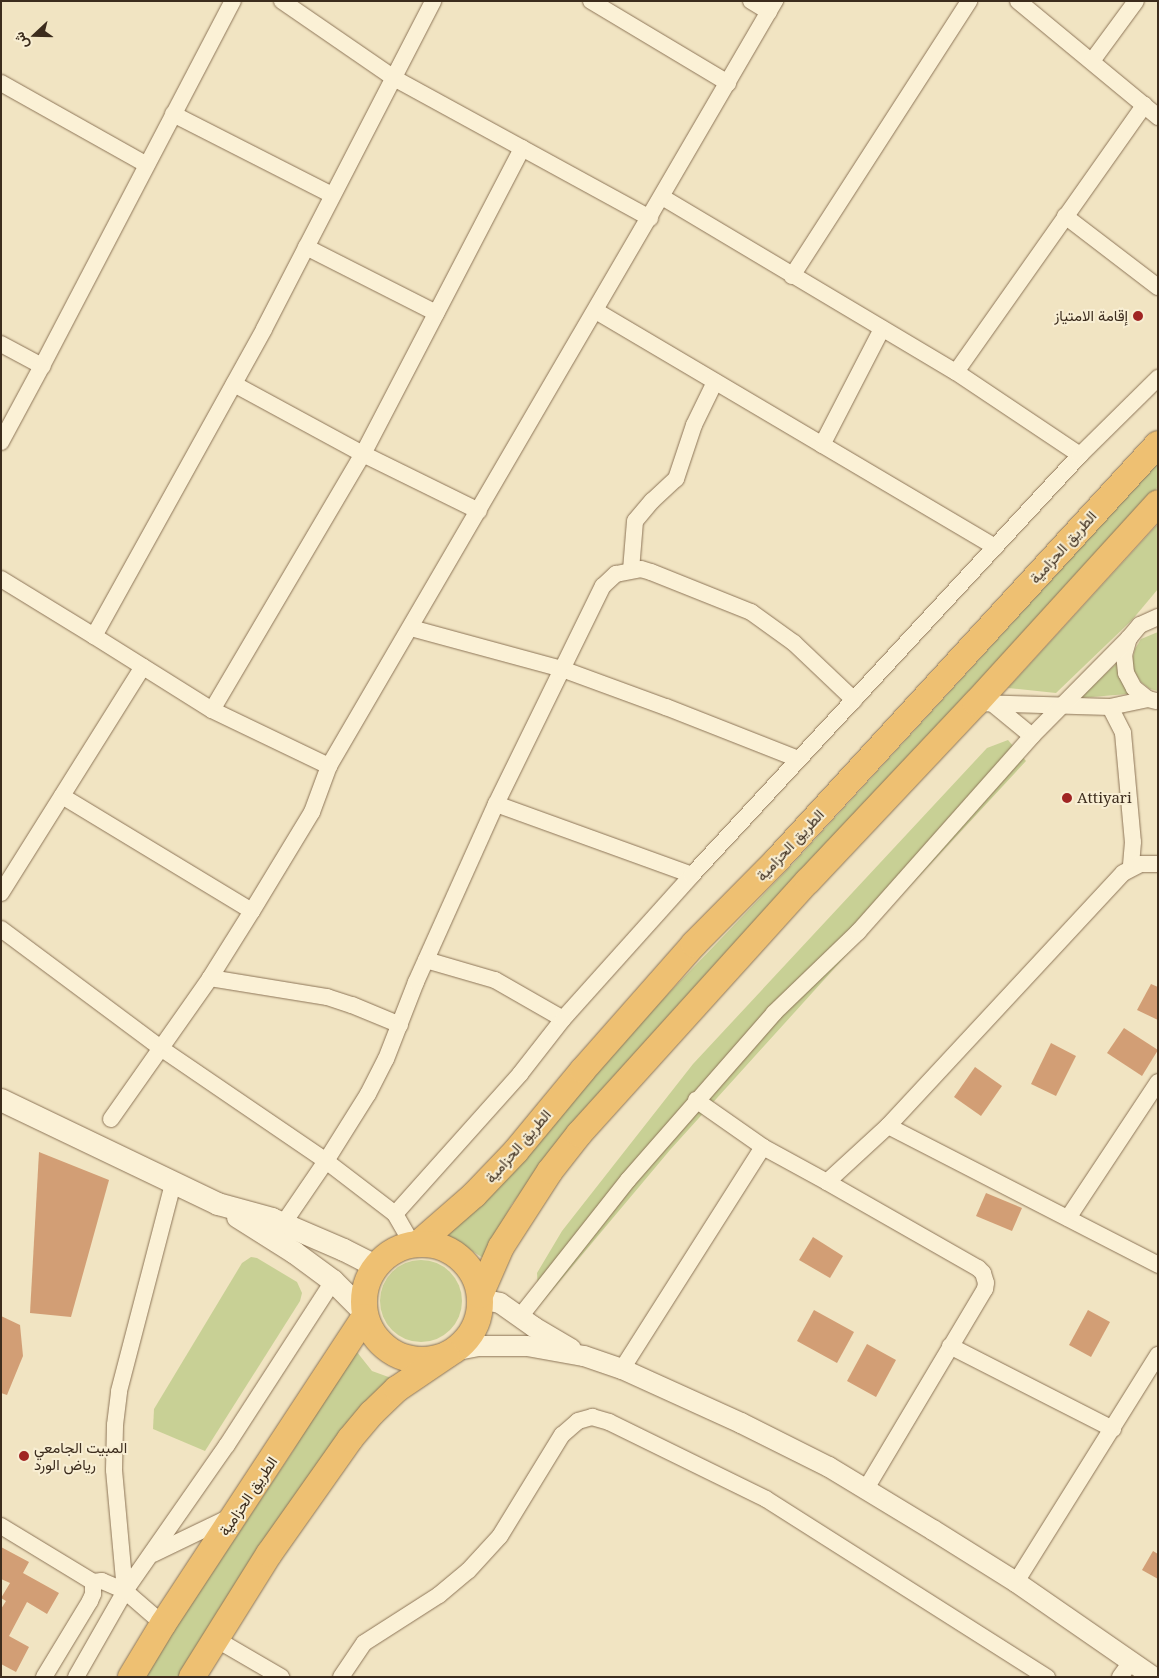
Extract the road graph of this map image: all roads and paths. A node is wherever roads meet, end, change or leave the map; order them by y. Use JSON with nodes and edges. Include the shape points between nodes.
{"nodes":[{"id":1,"x":233,"y":1,"type":"edge"},
{"id":2,"x":282,"y":1,"type":"edge"},
{"id":3,"x":433,"y":1,"type":"edge"},
{"id":4,"x":592,"y":1,"type":"edge"},
{"id":5,"x":751,"y":1,"type":"edge"},
{"id":6,"x":969,"y":1,"type":"edge"},
{"id":7,"x":1018,"y":1,"type":"edge"},
{"id":8,"x":1136,"y":1,"type":"edge"},
{"id":9,"x":772,"y":7,"type":"edge"},
{"id":10,"x":617,"y":8,"type":"edge"},
{"id":11,"x":1092,"y":61,"type":"junction"},
{"id":12,"x":394,"y":78,"type":"junction"},
{"id":13,"x":1,"y":83,"type":"edge"},
{"id":14,"x":728,"y":83,"type":"junction"},
{"id":15,"x":1144,"y":105,"type":"junction"},
{"id":16,"x":173,"y":114,"type":"junction"},
{"id":17,"x":1158,"y":117,"type":"edge"},
{"id":18,"x":522,"y":148,"type":"junction"},
{"id":19,"x":147,"y":165,"type":"junction"},
{"id":20,"x":332,"y":195,"type":"junction"},
{"id":21,"x":662,"y":198,"type":"junction"},
{"id":22,"x":1065,"y":216,"type":"junction"},
{"id":23,"x":650,"y":218,"type":"junction"},
{"id":24,"x":306,"y":247,"type":"junction"},
{"id":25,"x":792,"y":276,"type":"junction"},
{"id":26,"x":1158,"y":287,"type":"edge"},
{"id":27,"x":596,"y":311,"type":"junction"},
{"id":28,"x":436,"y":313,"type":"junction"},
{"id":29,"x":882,"y":329,"type":"junction"},
{"id":30,"x":1,"y":344,"type":"edge"},
{"id":31,"x":42,"y":366,"type":"junction"},
{"id":32,"x":956,"y":372,"type":"junction"},
{"id":33,"x":1158,"y":378,"type":"edge"},
{"id":34,"x":715,"y":382,"type":"junction"},
{"id":35,"x":234,"y":384,"type":"junction"},
{"id":36,"x":1,"y":442,"type":"edge"},
{"id":37,"x":1158,"y":444,"type":"edge"},
{"id":38,"x":822,"y":445,"type":"junction"},
{"id":39,"x":364,"y":454,"type":"junction"},
{"id":40,"x":1080,"y":455,"type":"junction"},
{"id":41,"x":1158,"y":503,"type":"edge"},
{"id":42,"x":479,"y":511,"type":"junction"},
{"id":43,"x":995,"y":547,"type":"junction"},
{"id":44,"x":631,"y":570,"type":"junction"},
{"id":45,"x":1,"y":579,"type":"edge"},
{"id":46,"x":1158,"y":606,"type":"edge"},
{"id":47,"x":1158,"y":617,"type":"edge"},
{"id":48,"x":1140,"y":625,"type":"junction"},
{"id":49,"x":411,"y":628,"type":"junction"},
{"id":50,"x":94,"y":636,"type":"junction"},
{"id":51,"x":1129,"y":638,"type":"junction"},
{"id":52,"x":143,"y":667,"type":"junction"},
{"id":53,"x":562,"y":669,"type":"junction"},
{"id":54,"x":854,"y":700,"type":"junction"},
{"id":55,"x":1153,"y":700,"type":"edge"},
{"id":56,"x":985,"y":704,"type":"junction"},
{"id":57,"x":1062,"y":704,"type":"junction"},
{"id":58,"x":1110,"y":707,"type":"junction"},
{"id":59,"x":212,"y":710,"type":"junction"},
{"id":60,"x":1032,"y":736,"type":"junction"},
{"id":61,"x":798,"y":759,"type":"junction"},
{"id":62,"x":329,"y":766,"type":"junction"},
{"id":63,"x":62,"y":796,"type":"junction"},
{"id":64,"x":496,"y":804,"type":"junction"},
{"id":65,"x":1158,"y":864,"type":"edge"},
{"id":66,"x":1131,"y":867,"type":"junction"},
{"id":67,"x":692,"y":875,"type":"junction"},
{"id":68,"x":1,"y":892,"type":"edge"},
{"id":69,"x":252,"y":911,"type":"junction"},
{"id":70,"x":1,"y":929,"type":"edge"},
{"id":71,"x":426,"y":960,"type":"junction"},
{"id":72,"x":210,"y":978,"type":"junction"},
{"id":73,"x":564,"y":1019,"type":"junction"},
{"id":74,"x":400,"y":1025,"type":"junction"},
{"id":75,"x":162,"y":1049,"type":"junction"},
{"id":76,"x":1158,"y":1082,"type":"edge"},
{"id":77,"x":1,"y":1100,"type":"edge"},
{"id":78,"x":696,"y":1100,"type":"junction"},
{"id":79,"x":111,"y":1119,"type":"dead end"},
{"id":80,"x":888,"y":1126,"type":"junction"},
{"id":81,"x":764,"y":1147,"type":"junction"},
{"id":82,"x":326,"y":1161,"type":"junction"},
{"id":83,"x":173,"y":1182,"type":"junction"},
{"id":84,"x":827,"y":1182,"type":"junction"},
{"id":85,"x":218,"y":1204,"type":"junction"},
{"id":86,"x":395,"y":1214,"type":"junction"},
{"id":87,"x":1068,"y":1218,"type":"junction"},
{"id":88,"x":283,"y":1224,"type":"junction"},
{"id":89,"x":416,"y":1244,"type":"junction"},
{"id":90,"x":1158,"y":1265,"type":"edge"},
{"id":91,"x":376,"y":1266,"type":"junction"},
{"id":92,"x":333,"y":1281,"type":"junction"},
{"id":93,"x":480,"y":1297,"type":"junction"},
{"id":94,"x":365,"y":1314,"type":"junction"},
{"id":95,"x":519,"y":1318,"type":"junction"},
{"id":96,"x":950,"y":1346,"type":"junction"},
{"id":97,"x":450,"y":1353,"type":"junction"},
{"id":98,"x":584,"y":1356,"type":"junction"},
{"id":99,"x":1158,"y":1356,"type":"edge"},
{"id":100,"x":622,"y":1369,"type":"junction"},
{"id":101,"x":1114,"y":1429,"type":"junction"},
{"id":102,"x":866,"y":1489,"type":"junction"},
{"id":103,"x":236,"y":1514,"type":"junction"},
{"id":104,"x":1,"y":1526,"type":"edge"},
{"id":105,"x":152,"y":1554,"type":"junction"},
{"id":106,"x":93,"y":1582,"type":"junction"},
{"id":107,"x":1016,"y":1582,"type":"junction"},
{"id":108,"x":125,"y":1591,"type":"junction"},
{"id":109,"x":163,"y":1624,"type":"junction"},
{"id":110,"x":214,"y":1638,"type":"junction"},
{"id":111,"x":1126,"y":1670,"type":"edge"},
{"id":112,"x":1154,"y":1672,"type":"edge"},
{"id":113,"x":44,"y":1677,"type":"edge"},
{"id":114,"x":76,"y":1677,"type":"edge"},
{"id":115,"x":132,"y":1677,"type":"edge"},
{"id":116,"x":192,"y":1677,"type":"edge"},
{"id":117,"x":281,"y":1677,"type":"edge"},
{"id":118,"x":341,"y":1677,"type":"edge"},
{"id":119,"x":1046,"y":1677,"type":"edge"}],
"edges":[{"from":1,"to":16,"type":"street"},
{"from":2,"to":12,"type":"street"},
{"from":3,"to":12,"type":"street"},
{"from":4,"to":10,"type":"street"},
{"from":5,"to":9,"type":"street"},
{"from":6,"to":25,"type":"street"},
{"from":7,"to":11,"type":"street"},
{"from":8,"to":11,"type":"street"},
{"from":9,"to":14,"type":"street"},
{"from":10,"to":14,"type":"street"},
{"from":11,"to":15,"type":"street"},
{"from":12,"to":18,"type":"street"},
{"from":12,"to":20,"type":"street"},
{"from":13,"to":19,"type":"street"},
{"from":14,"to":21,"type":"street"},
{"from":15,"to":17,"type":"street"},
{"from":15,"to":22,"type":"street"},
{"from":16,"to":19,"type":"street"},
{"from":16,"to":20,"type":"street"},
{"from":18,"to":23,"type":"street"},
{"from":18,"to":28,"type":"street"},
{"from":19,"to":31,"type":"street"},
{"from":20,"to":24,"type":"street"},
{"from":21,"to":23,"type":"street"},
{"from":21,"to":25,"type":"street"},
{"from":22,"to":26,"type":"street"},
{"from":22,"to":32,"type":"street"},
{"from":23,"to":27,"type":"street"},
{"from":24,"to":28,"type":"street"},
{"from":24,"to":35,"type":"street"},
{"from":25,"to":29,"type":"street"},
{"from":27,"to":34,"type":"street"},
{"from":27,"to":42,"type":"street"},
{"from":28,"to":39,"type":"street"},
{"from":29,"to":32,"type":"street"},
{"from":29,"to":38,"type":"street"},
{"from":30,"to":31,"type":"street"},
{"from":31,"to":36,"type":"street"},
{"from":32,"to":40,"type":"street"},
{"from":33,"to":40,"type":"street"},
{"from":34,"to":38,"type":"street"},
{"from":34,"to":44,"type":"street","via":[[694,425],[676,479],[635,521]]},
{"from":35,"to":39,"type":"street"},
{"from":35,"to":50,"type":"street"},
{"from":37,"to":89,"type":"highway","name":"الطريق الحزامية","via":[[778,860],[694,944],[516,1151],[474,1196]]},
{"from":38,"to":43,"type":"street"},
{"from":39,"to":42,"type":"street"},
{"from":39,"to":59,"type":"street"},
{"from":40,"to":43,"type":"street"},
{"from":41,"to":56,"type":"highway"},
{"from":42,"to":49,"type":"street"},
{"from":43,"to":54,"type":"street"},
{"from":44,"to":53,"type":"street","via":[[616,574],[603,586]]},
{"from":44,"to":54,"type":"street","via":[[651,572],[751,612],[794,643]]},
{"from":45,"to":50,"type":"street"},
{"from":46,"to":48,"type":"street"},
{"from":47,"to":48,"type":"street"},
{"from":48,"to":51,"type":"street"},
{"from":49,"to":53,"type":"street"},
{"from":49,"to":62,"type":"street"},
{"from":50,"to":52,"type":"street"},
{"from":51,"to":55,"type":"street","via":[[1124,655],[1126,673],[1134,688]]},
{"from":51,"to":57,"type":"street"},
{"from":52,"to":59,"type":"street"},
{"from":52,"to":63,"type":"street"},
{"from":53,"to":61,"type":"street"},
{"from":53,"to":64,"type":"street"},
{"from":54,"to":61,"type":"street"},
{"from":55,"to":58,"type":"street"},
{"from":56,"to":57,"type":"street"},
{"from":56,"to":60,"type":"street"},
{"from":56,"to":93,"type":"highway","via":[[808,880],[579,1134],[550,1171],[501,1247]]},
{"from":57,"to":58,"type":"street"},
{"from":57,"to":60,"type":"street"},
{"from":58,"to":66,"type":"street","via":[[1123,733],[1133,842]]},
{"from":59,"to":62,"type":"street"},
{"from":60,"to":78,"type":"street","via":[[858,932],[774,1013]]},
{"from":61,"to":67,"type":"street"},
{"from":62,"to":69,"type":"street","via":[[312,812]]},
{"from":63,"to":68,"type":"street"},
{"from":63,"to":69,"type":"street"},
{"from":64,"to":67,"type":"street"},
{"from":64,"to":71,"type":"street"},
{"from":65,"to":66,"type":"street"},
{"from":66,"to":80,"type":"street","via":[[1084,913]]},
{"from":67,"to":73,"type":"street"},
{"from":69,"to":72,"type":"street"},
{"from":70,"to":75,"type":"street"},
{"from":71,"to":73,"type":"street","via":[[495,980]]},
{"from":71,"to":74,"type":"street"},
{"from":72,"to":74,"type":"street","via":[[327,997]]},
{"from":72,"to":75,"type":"street"},
{"from":73,"to":86,"type":"street","via":[[520,1074]]},
{"from":74,"to":82,"type":"street","via":[[368,1094]]},
{"from":75,"to":79,"type":"street"},
{"from":75,"to":82,"type":"street"},
{"from":76,"to":87,"type":"street"},
{"from":77,"to":83,"type":"main road"},
{"from":78,"to":81,"type":"street"},
{"from":78,"to":95,"type":"street"},
{"from":80,"to":84,"type":"street"},
{"from":80,"to":87,"type":"street"},
{"from":81,"to":84,"type":"street"},
{"from":81,"to":100,"type":"street"},
{"from":82,"to":86,"type":"street"},
{"from":82,"to":88,"type":"street"},
{"from":83,"to":85,"type":"main road"},
{"from":83,"to":108,"type":"street","via":[[119,1391],[115,1425],[114,1470]]},
{"from":84,"to":96,"type":"street","via":[[983,1273],[985,1289]]},
{"from":85,"to":88,"type":"main road"},
{"from":85,"to":92,"type":"main road"},
{"from":86,"to":89,"type":"street"},
{"from":87,"to":90,"type":"street"},
{"from":88,"to":91,"type":"main road"},
{"from":89,"to":91,"type":"highway","name":"الطريق الحزامية","via":[[401,1247]]},
{"from":89,"to":93,"type":"highway","via":[[436,1245],[459,1258],[475,1278]]},
{"from":91,"to":94,"type":"highway","name":"الطريق الحزامية","via":[[364,1296]]},
{"from":92,"to":94,"type":"main road"},
{"from":92,"to":105,"type":"street"},
{"from":93,"to":95,"type":"street","via":[[500,1303]]},
{"from":93,"to":97,"type":"highway","via":[[480,1311],[471,1334]]},
{"from":94,"to":97,"type":"highway","via":[[372,1333],[397,1355],[431,1360]]},
{"from":94,"to":103,"type":"highway","name":"الطريق الحزامية"},
{"from":95,"to":98,"type":"street"},
{"from":96,"to":101,"type":"street"},
{"from":96,"to":102,"type":"street"},
{"from":97,"to":98,"type":"street","via":[[479,1346],[526,1346]]},
{"from":97,"to":110,"type":"highway","via":[[397,1389],[372,1412],[269,1554]]},
{"from":98,"to":100,"type":"street"},
{"from":99,"to":101,"type":"street"},
{"from":100,"to":102,"type":"street","via":[[742,1423]]},
{"from":101,"to":107,"type":"street"},
{"from":102,"to":107,"type":"street"},
{"from":103,"to":105,"type":"street"},
{"from":103,"to":109,"type":"highway","name":"الطريق الحزامية"},
{"from":104,"to":106,"type":"street"},
{"from":105,"to":108,"type":"street"},
{"from":106,"to":108,"type":"street","via":[[102,1581]]},
{"from":106,"to":113,"type":"street","via":[[90,1601]]},
{"from":107,"to":111,"type":"street"},
{"from":108,"to":109,"type":"street"},
{"from":108,"to":114,"type":"street"},
{"from":109,"to":115,"type":"highway","name":"الطريق الحزامية"},
{"from":110,"to":116,"type":"highway"},
{"from":110,"to":117,"type":"street"},
{"from":111,"to":112,"type":"street"},
{"from":118,"to":119,"type":"street","via":[[364,1643],[439,1595],[468,1571],[500,1536],[562,1435],[578,1421],[592,1417],[609,1422],[766,1499]]}]}
